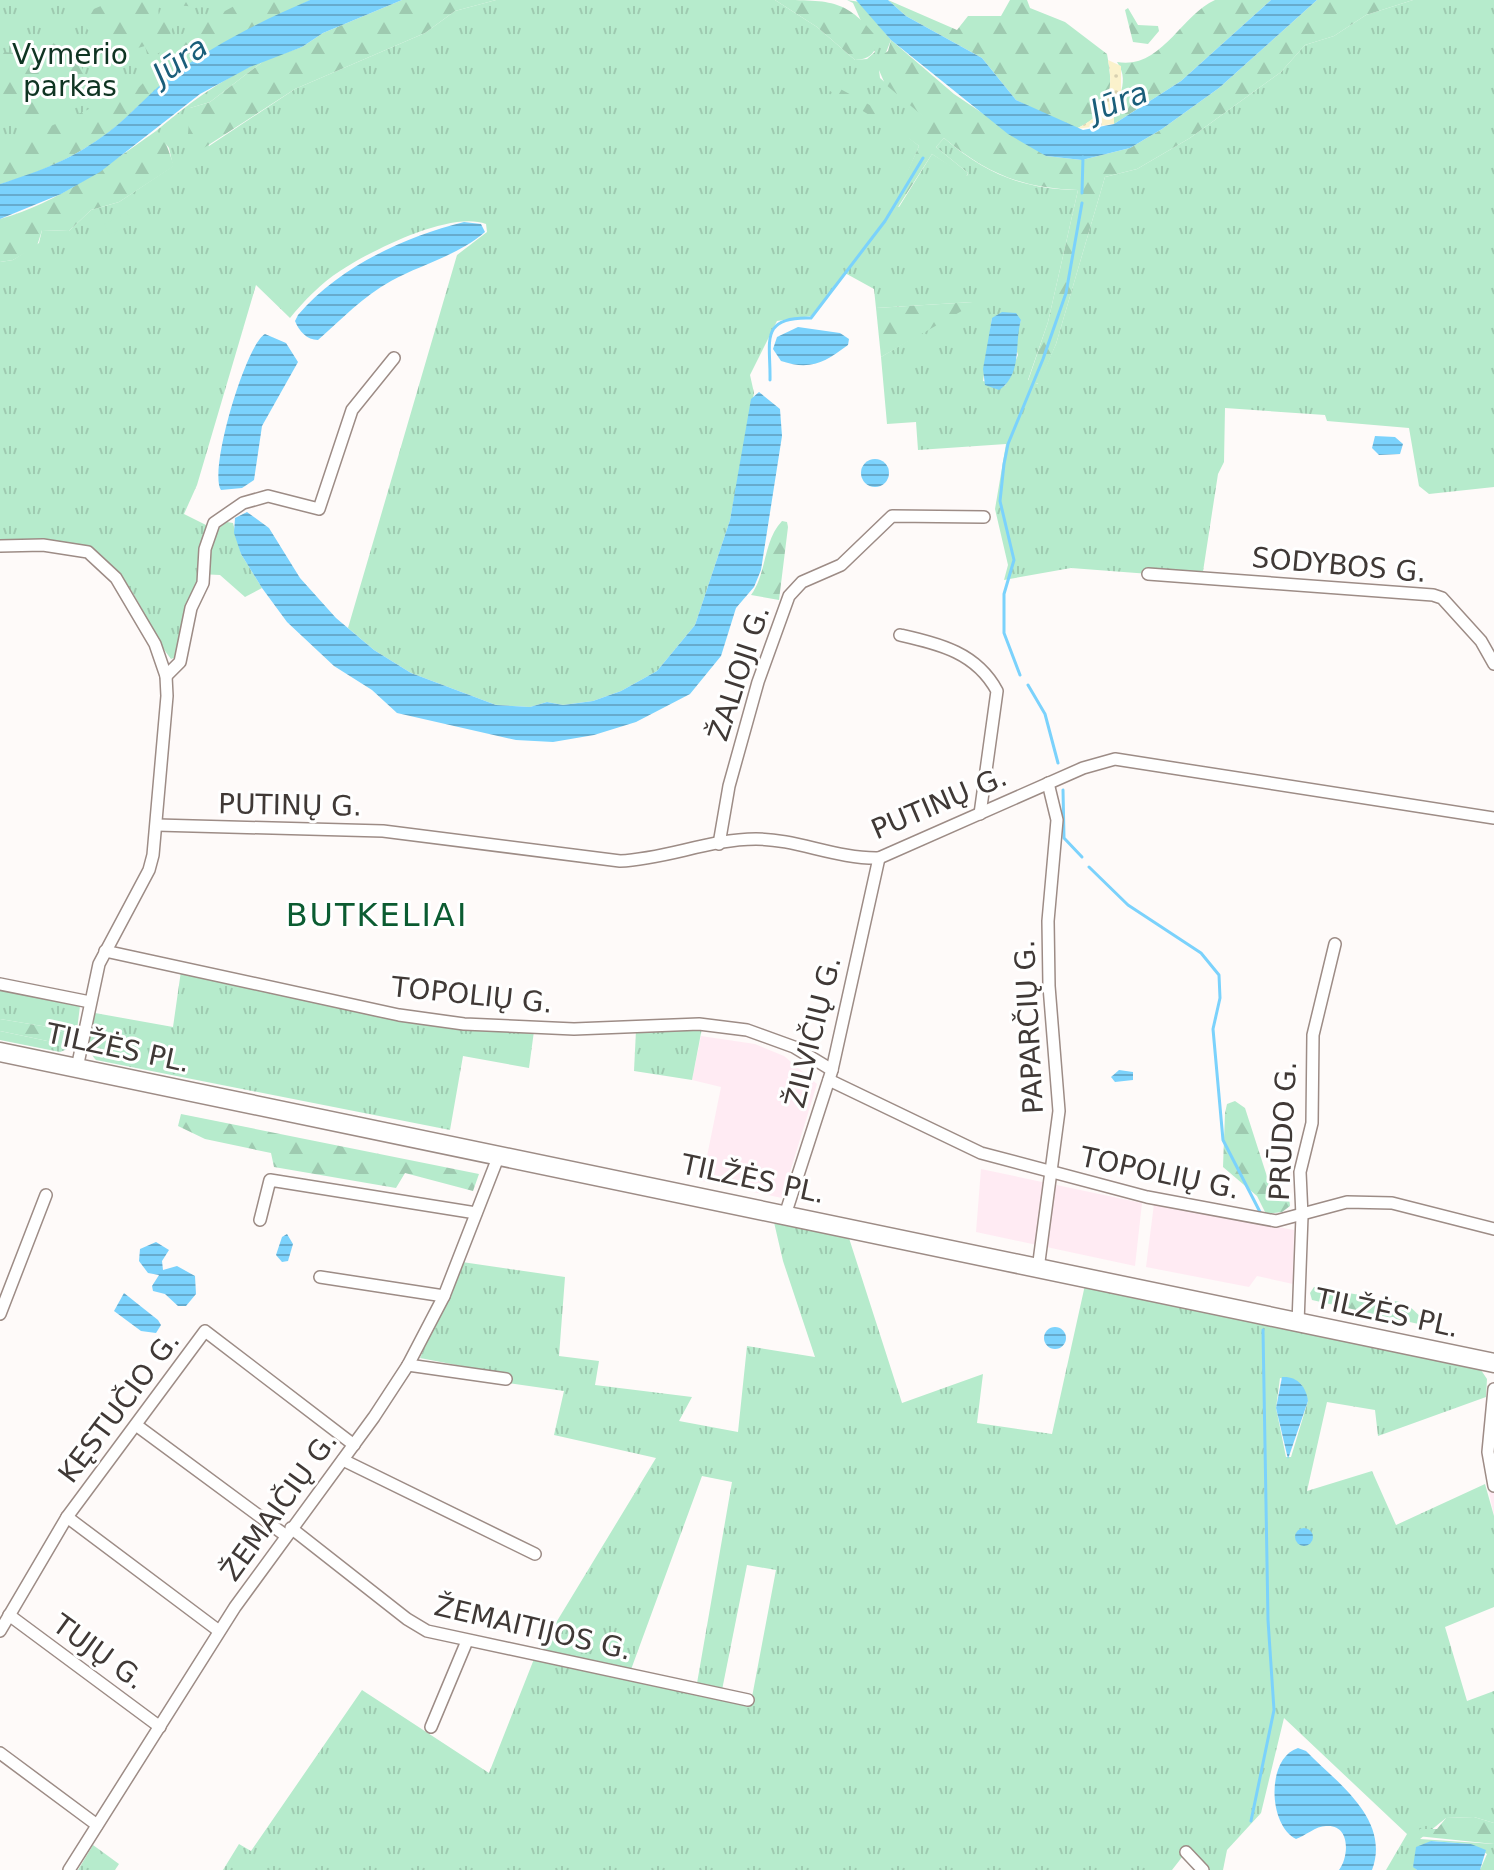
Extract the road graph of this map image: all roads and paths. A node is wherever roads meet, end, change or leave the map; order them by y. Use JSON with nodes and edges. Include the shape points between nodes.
{"nodes":[{"id":1,"x":394,"y":358,"type":"dead end"},
{"id":2,"x":984,"y":517,"type":"dead end"},
{"id":3,"x":0,"y":546,"type":"edge"},
{"id":4,"x":1148,"y":574,"type":"dead end"},
{"id":5,"x":900,"y":635,"type":"dead end"},
{"id":6,"x":1494,"y":664,"type":"edge"},
{"id":7,"x":166,"y":676,"type":"junction"},
{"id":8,"x":1048,"y":783,"type":"junction"},
{"id":9,"x":980,"y":814,"type":"junction"},
{"id":10,"x":1494,"y":818,"type":"edge"},
{"id":11,"x":157,"y":825,"type":"junction"},
{"id":12,"x":719,"y":844,"type":"junction"},
{"id":13,"x":879,"y":858,"type":"junction"},
{"id":14,"x":1335,"y":944,"type":"dead end"},
{"id":15,"x":105,"y":951,"type":"junction"},
{"id":16,"x":0,"y":984,"type":"edge"},
{"id":17,"x":90,"y":1002,"type":"junction"},
{"id":18,"x":0,"y":1052,"type":"edge"},
{"id":19,"x":77,"y":1068,"type":"junction"},
{"id":20,"x":830,"y":1075,"type":"junction"},
{"id":21,"x":499,"y":1155,"type":"junction"},
{"id":22,"x":1051,"y":1174,"type":"junction"},
{"id":23,"x":46,"y":1195,"type":"dead end"},
{"id":24,"x":476,"y":1213,"type":"junction"},
{"id":25,"x":785,"y":1215,"type":"junction"},
{"id":26,"x":1302,"y":1216,"type":"junction"},
{"id":27,"x":260,"y":1220,"type":"dead end"},
{"id":28,"x":1494,"y":1229,"type":"edge"},
{"id":29,"x":1038,"y":1269,"type":"junction"},
{"id":30,"x":320,"y":1277,"type":"dead end"},
{"id":31,"x":444,"y":1296,"type":"junction"},
{"id":32,"x":0,"y":1314,"type":"edge"},
{"id":33,"x":1298,"y":1323,"type":"junction"},
{"id":34,"x":1494,"y":1363,"type":"edge"},
{"id":35,"x":408,"y":1365,"type":"junction"},
{"id":36,"x":506,"y":1379,"type":"dead end"},
{"id":37,"x":1494,"y":1389,"type":"edge"},
{"id":38,"x":136,"y":1425,"type":"junction"},
{"id":39,"x":354,"y":1445,"type":"junction"},
{"id":40,"x":343,"y":1460,"type":"junction"},
{"id":41,"x":1494,"y":1486,"type":"edge"},
{"id":42,"x":67,"y":1517,"type":"junction"},
{"id":43,"x":288,"y":1532,"type":"junction"},
{"id":44,"x":535,"y":1554,"type":"dead end"},
{"id":45,"x":9,"y":1615,"type":"junction"},
{"id":46,"x":0,"y":1631,"type":"edge"},
{"id":47,"x":219,"y":1631,"type":"junction"},
{"id":48,"x":467,"y":1641,"type":"junction"},
{"id":49,"x":748,"y":1700,"type":"dead end"},
{"id":50,"x":160,"y":1727,"type":"junction"},
{"id":51,"x":431,"y":1727,"type":"dead end"},
{"id":52,"x":0,"y":1753,"type":"edge"},
{"id":53,"x":97,"y":1825,"type":"junction"},
{"id":54,"x":1186,"y":1852,"type":"dead end"},
{"id":55,"x":69,"y":1870,"type":"edge"},
{"id":56,"x":1203,"y":1870,"type":"edge"}],
"edges":[{"from":1,"to":7,"type":"street","via":[[347,419],[319,509],[268,496],[243,503],[214,523],[180,662]]},
{"from":2,"to":12,"type":"street","name":"ŽALIOJI G.","via":[[892,516],[841,565],[802,582],[789,596],[758,682]]},
{"from":3,"to":7,"type":"street","via":[[72,548],[101,561],[133,605]]},
{"from":4,"to":6,"type":"street","name":"SODYBOS G.","via":[[1433,595],[1442,598],[1481,641]]},
{"from":5,"to":9,"type":"street","via":[[959,652],[989,677],[997,691]]},
{"from":7,"to":11,"type":"street"},
{"from":8,"to":9,"type":"street","name":"PUTINŲ G."},
{"from":8,"to":10,"type":"street","name":"PUTINŲ G.","via":[[1099,762],[1133,760]]},
{"from":8,"to":22,"type":"street","name":"PAPARČIŲ G.","via":[[1057,820],[1048,921],[1059,1111]]},
{"from":9,"to":13,"type":"street","name":"PUTINŲ G."},
{"from":11,"to":12,"type":"street","name":"PUTINŲ G.","via":[[383,831],[620,861]]},
{"from":11,"to":15,"type":"street","via":[[149,870]]},
{"from":12,"to":13,"type":"street","name":"PUTINŲ G.","via":[[756,839],[852,859]]},
{"from":13,"to":20,"type":"street","name":"ŽILVIČIŲ G."},
{"from":14,"to":26,"type":"street","name":"PRŪDO G.","via":[[1313,1035],[1312,1123],[1300,1172]]},
{"from":15,"to":17,"type":"street"},
{"from":15,"to":20,"type":"street","name":"TOPOLIŲ G.","via":[[399,1015],[464,1024],[736,1028],[781,1042]]},
{"from":16,"to":17,"type":"street"},
{"from":17,"to":19,"type":"street"},
{"from":18,"to":19,"type":"highway","name":"TILŽĖS PL."},
{"from":19,"to":21,"type":"highway","name":"TILŽĖS PL."},
{"from":20,"to":22,"type":"street","name":"TOPOLIŲ G.","via":[[981,1153]]},
{"from":20,"to":25,"type":"street","name":"ŽILVIČIŲ G."},
{"from":21,"to":24,"type":"street","name":"ŽEMAIČIŲ G."},
{"from":21,"to":25,"type":"highway","name":"TILŽĖS PL."},
{"from":22,"to":26,"type":"street","name":"TOPOLIŲ G.","via":[[1276,1221]]},
{"from":22,"to":29,"type":"street","name":"PAPARČIŲ G."},
{"from":23,"to":32,"type":"street"},
{"from":24,"to":27,"type":"street","via":[[270,1180]]},
{"from":24,"to":31,"type":"street","name":"ŽEMAIČIŲ G."},
{"from":25,"to":29,"type":"highway","name":"TILŽĖS PL."},
{"from":26,"to":28,"type":"street","name":"TOPOLIŲ G.","via":[[1366,1201]]},
{"from":26,"to":33,"type":"street","name":"PRŪDO G."},
{"from":29,"to":33,"type":"highway","name":"TILŽĖS PL."},
{"from":30,"to":31,"type":"street"},
{"from":31,"to":35,"type":"street","name":"ŽEMAIČIŲ G."},
{"from":33,"to":34,"type":"highway","name":"TILŽĖS PL."},
{"from":35,"to":36,"type":"street"},
{"from":35,"to":39,"type":"street","name":"ŽEMAIČIŲ G."},
{"from":37,"to":41,"type":"street","via":[[1488,1452]]},
{"from":38,"to":39,"type":"street","name":"KĘSTUČIO G.","via":[[205,1331]]},
{"from":38,"to":42,"type":"street","name":"KĘSTUČIO G."},
{"from":38,"to":43,"type":"street","name":"ŽEMAITIJOS G."},
{"from":39,"to":40,"type":"street","name":"ŽEMAIČIŲ G."},
{"from":40,"to":43,"type":"street","name":"ŽEMAIČIŲ G."},
{"from":40,"to":44,"type":"street"},
{"from":42,"to":45,"type":"street","name":"KĘSTUČIO G."},
{"from":42,"to":47,"type":"street"},
{"from":43,"to":47,"type":"street","name":"ŽEMAIČIŲ G."},
{"from":43,"to":48,"type":"street","name":"ŽEMAITIJOS G.","via":[[415,1625]]},
{"from":45,"to":46,"type":"street","name":"KĘSTUČIO G."},
{"from":45,"to":50,"type":"street","name":"TUJŲ G."},
{"from":47,"to":50,"type":"street","name":"ŽEMAIČIŲ G."},
{"from":48,"to":49,"type":"street","name":"ŽEMAITIJOS G."},
{"from":48,"to":51,"type":"street"},
{"from":50,"to":53,"type":"street","name":"ŽEMAIČIŲ G."},
{"from":52,"to":53,"type":"street"},
{"from":53,"to":55,"type":"street","name":"ŽEMAIČIŲ G."},
{"from":54,"to":56,"type":"street"}]}
